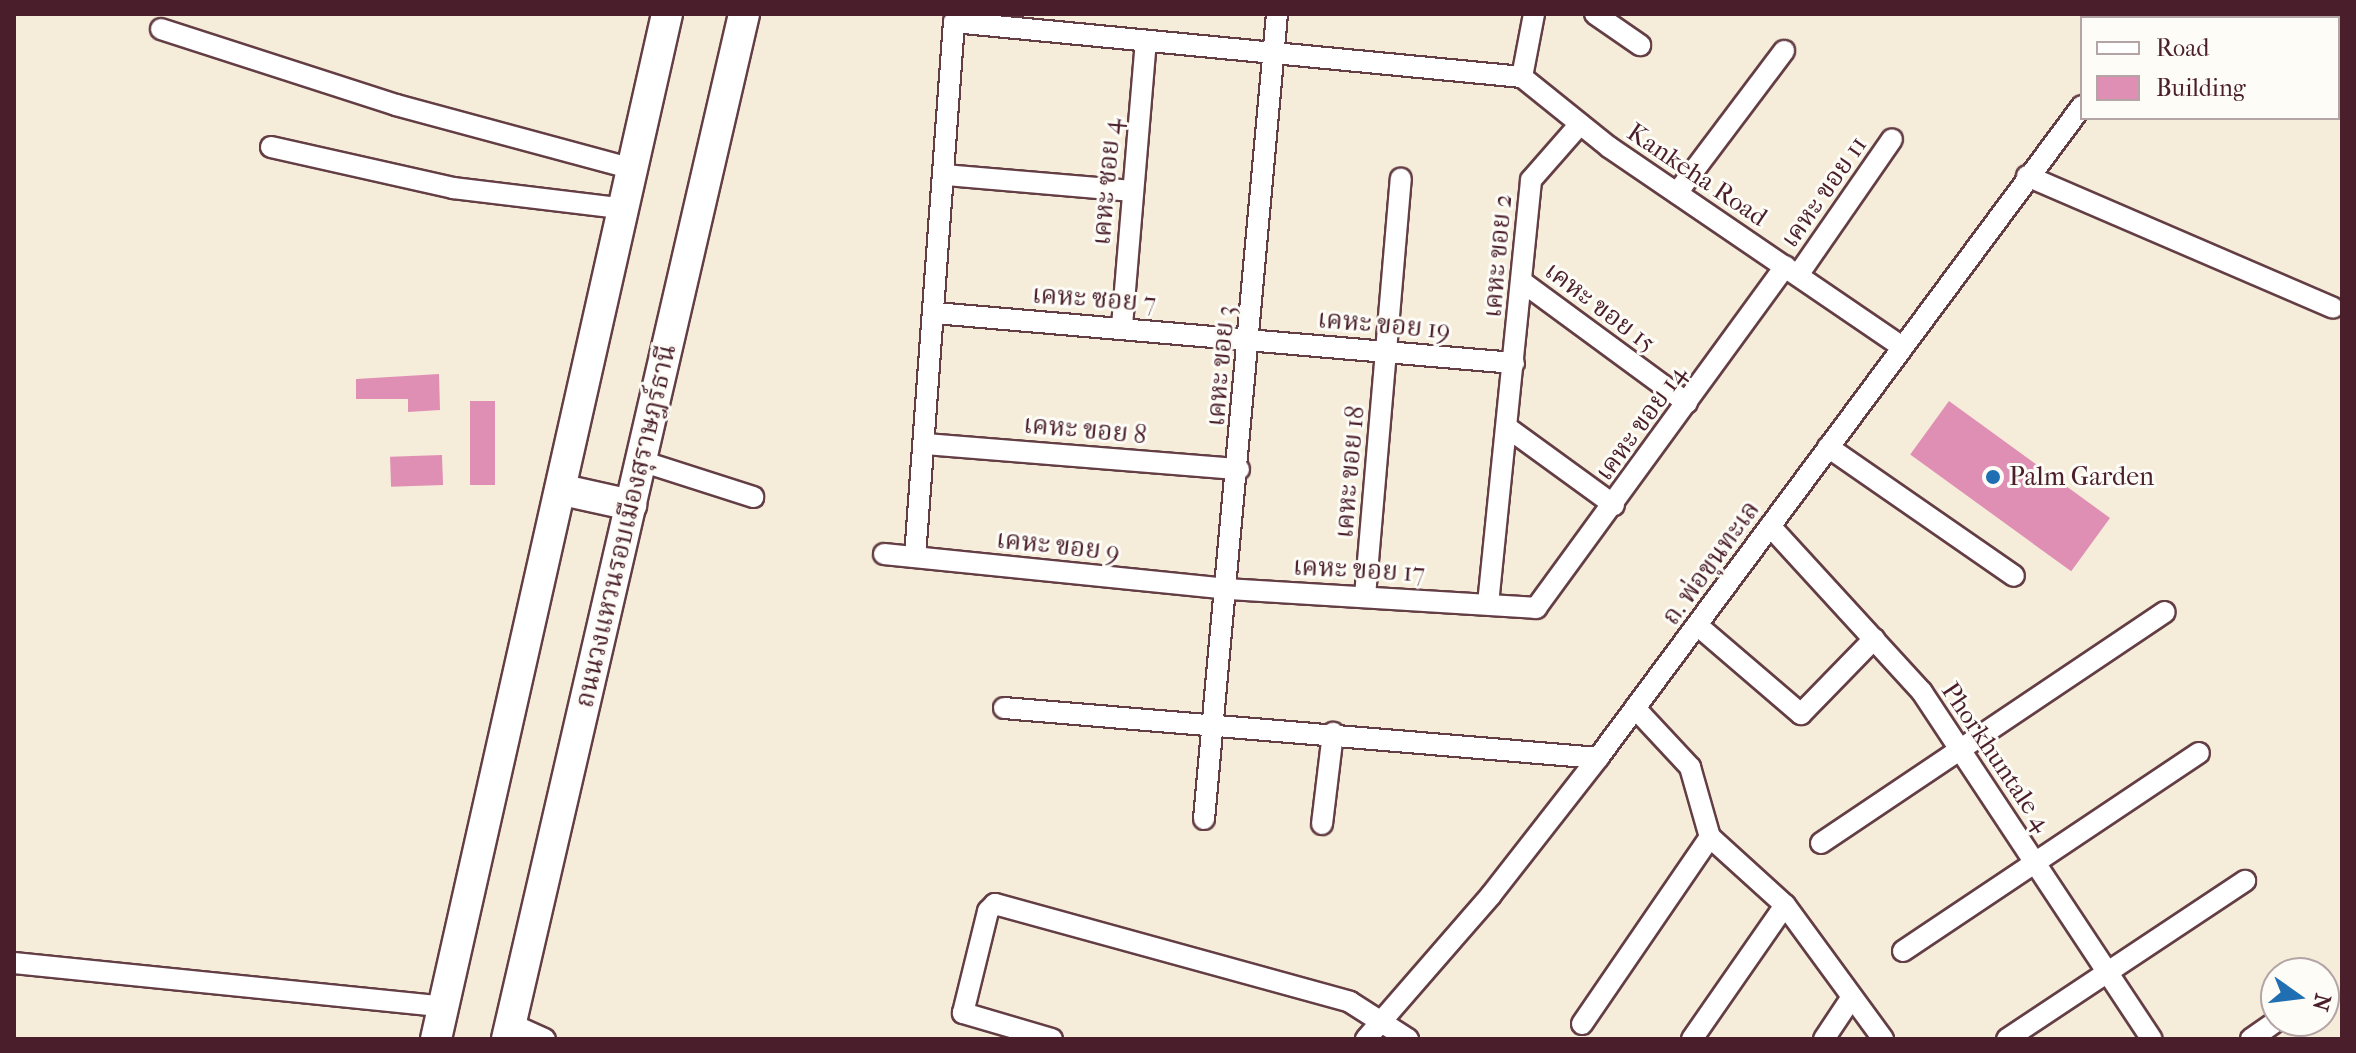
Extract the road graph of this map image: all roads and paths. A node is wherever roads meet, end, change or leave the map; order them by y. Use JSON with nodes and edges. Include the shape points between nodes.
{"nodes":[{"id":1,"x":667,"y":14,"type":"edge"},
{"id":2,"x":744,"y":14,"type":"edge"},
{"id":3,"x":1277,"y":14,"type":"edge"},
{"id":4,"x":1534,"y":14,"type":"edge"},
{"id":5,"x":1595,"y":14,"type":"edge"},
{"id":6,"x":161,"y":29,"type":"dead end"},
{"id":7,"x":1146,"y":42,"type":"junction"},
{"id":8,"x":1640,"y":45,"type":"dead end"},
{"id":9,"x":1784,"y":51,"type":"dead end"},
{"id":10,"x":1274,"y":54,"type":"junction"},
{"id":11,"x":1522,"y":77,"type":"junction"},
{"id":12,"x":2080,"y":109,"type":"edge"},
{"id":13,"x":1580,"y":124,"type":"junction"},
{"id":14,"x":1892,"y":139,"type":"dead end"},
{"id":15,"x":271,"y":147,"type":"dead end"},
{"id":16,"x":634,"y":169,"type":"junction"},
{"id":17,"x":945,"y":175,"type":"junction"},
{"id":18,"x":2027,"y":176,"type":"junction"},
{"id":19,"x":1401,"y":179,"type":"dead end"},
{"id":20,"x":1131,"y":191,"type":"junction"},
{"id":21,"x":1677,"y":193,"type":"junction"},
{"id":22,"x":626,"y":209,"type":"junction"},
{"id":23,"x":1792,"y":271,"type":"junction"},
{"id":24,"x":1521,"y":281,"type":"junction"},
{"id":25,"x":2333,"y":308,"type":"dead end"},
{"id":26,"x":935,"y":313,"type":"junction"},
{"id":27,"x":1122,"y":326,"type":"junction"},
{"id":28,"x":1249,"y":338,"type":"junction"},
{"id":29,"x":1901,"y":346,"type":"junction"},
{"id":30,"x":1386,"y":351,"type":"junction"},
{"id":31,"x":1514,"y":363,"type":"junction"},
{"id":32,"x":1687,"y":403,"type":"junction"},
{"id":33,"x":1508,"y":428,"type":"junction"},
{"id":34,"x":926,"y":444,"type":"junction"},
{"id":35,"x":1828,"y":447,"type":"junction"},
{"id":36,"x":641,"y":461,"type":"junction"},
{"id":37,"x":1239,"y":469,"type":"junction"},
{"id":38,"x":563,"y":490,"type":"junction"},
{"id":39,"x":753,"y":497,"type":"dead end"},
{"id":40,"x":631,"y":505,"type":"junction"},
{"id":41,"x":1614,"y":505,"type":"junction"},
{"id":42,"x":1770,"y":526,"type":"junction"},
{"id":43,"x":884,"y":554,"type":"dead end"},
{"id":44,"x":915,"y":557,"type":"junction"},
{"id":45,"x":2014,"y":576,"type":"dead end"},
{"id":46,"x":1227,"y":589,"type":"junction"},
{"id":47,"x":1365,"y":596,"type":"junction"},
{"id":48,"x":1488,"y":604,"type":"junction"},
{"id":49,"x":1536,"y":608,"type":"joint"},
{"id":50,"x":2165,"y":612,"type":"dead end"},
{"id":51,"x":1697,"y":625,"type":"junction"},
{"id":52,"x":1874,"y":639,"type":"junction"},
{"id":53,"x":1004,"y":708,"type":"dead end"},
{"id":54,"x":1635,"y":708,"type":"junction"},
{"id":55,"x":1216,"y":722,"type":"junction"},
{"id":56,"x":1333,"y":733,"type":"junction"},
{"id":57,"x":1961,"y":747,"type":"junction"},
{"id":58,"x":2199,"y":753,"type":"dead end"},
{"id":59,"x":1598,"y":758,"type":"junction"},
{"id":60,"x":1204,"y":819,"type":"dead end"},
{"id":61,"x":1322,"y":824,"type":"dead end"},
{"id":62,"x":1710,"y":837,"type":"junction"},
{"id":63,"x":1821,"y":843,"type":"dead end"},
{"id":64,"x":2035,"y":861,"type":"junction"},
{"id":65,"x":2245,"y":881,"type":"dead end"},
{"id":66,"x":1785,"y":905,"type":"junction"},
{"id":67,"x":1903,"y":951,"type":"dead end"},
{"id":68,"x":14,"y":963,"type":"edge"},
{"id":69,"x":2109,"y":974,"type":"junction"},
{"id":70,"x":1852,"y":997,"type":"junction"},
{"id":71,"x":444,"y":1007,"type":"junction"},
{"id":72,"x":1382,"y":1022,"type":"junction"},
{"id":73,"x":1582,"y":1024,"type":"dead end"},
{"id":74,"x":509,"y":1032,"type":"edge"},
{"id":75,"x":436,"y":1039,"type":"edge"},
{"id":76,"x":545,"y":1039,"type":"edge"},
{"id":77,"x":1052,"y":1039,"type":"edge"},
{"id":78,"x":1366,"y":1039,"type":"edge"},
{"id":79,"x":1408,"y":1039,"type":"edge"},
{"id":80,"x":1692,"y":1039,"type":"edge"},
{"id":81,"x":1824,"y":1039,"type":"edge"},
{"id":82,"x":1883,"y":1039,"type":"edge"},
{"id":83,"x":2007,"y":1039,"type":"edge"},
{"id":84,"x":2152,"y":1039,"type":"edge"}],
"edges":[{"from":1,"to":16,"type":"highway"},
{"from":2,"to":36,"type":"highway","name":"ถนนวงแหวนรอบเมืองสุราษฎร์ธานี"},
{"from":3,"to":10,"type":"street","name":"เคหะ ขอย 3"},
{"from":4,"to":11,"type":"street"},
{"from":5,"to":8,"type":"street"},
{"from":6,"to":16,"type":"street","via":[[396,105]]},
{"from":7,"to":10,"type":"street"},
{"from":7,"to":17,"type":"street","via":[[954,22]]},
{"from":7,"to":20,"type":"street","name":"เคหะ ซอย 4"},
{"from":9,"to":21,"type":"street"},
{"from":10,"to":11,"type":"street"},
{"from":10,"to":28,"type":"street","name":"เคหะ ขอย 3"},
{"from":11,"to":13,"type":"street","name":"Kankeha Road"},
{"from":12,"to":18,"type":"street","name":"ถ. พ่อขุนทะเล"},
{"from":13,"to":21,"type":"street","name":"Kankeha Road"},
{"from":13,"to":24,"type":"street","name":"เคหะ ขอย 2","via":[[1531,180]]},
{"from":14,"to":23,"type":"street","name":"เคหะ ขอย 11"},
{"from":15,"to":22,"type":"street","via":[[453,188]]},
{"from":16,"to":22,"type":"highway"},
{"from":17,"to":20,"type":"street"},
{"from":17,"to":26,"type":"street"},
{"from":18,"to":25,"type":"street"},
{"from":18,"to":29,"type":"street","name":"ถ. พ่อขุนทะเล"},
{"from":19,"to":30,"type":"street","name":"เคหะ ขอย 18"},
{"from":20,"to":27,"type":"street","name":"เคหะ ซอย 4"},
{"from":21,"to":23,"type":"street","name":"Kankeha Road"},
{"from":22,"to":38,"type":"highway"},
{"from":23,"to":29,"type":"street","name":"Kankeha Road"},
{"from":23,"to":32,"type":"street","name":"เคหะ ขอย 14"},
{"from":24,"to":31,"type":"street","name":"เคหะ ขอย 2"},
{"from":24,"to":32,"type":"street","name":"เคหะ ขอย 15"},
{"from":26,"to":27,"type":"street","name":"เคหะ ซอย 7"},
{"from":26,"to":34,"type":"street"},
{"from":27,"to":28,"type":"street","name":"เคหะ ซอย 7"},
{"from":28,"to":30,"type":"street","name":"เคหะ ขอย 19"},
{"from":28,"to":37,"type":"street","name":"เคหะ ขอย 3"},
{"from":29,"to":35,"type":"street","name":"ถ. พ่อขุนทะเล"},
{"from":30,"to":31,"type":"street","name":"เคหะ ขอย 19"},
{"from":30,"to":47,"type":"street","name":"เคหะ ขอย 18"},
{"from":31,"to":33,"type":"street"},
{"from":32,"to":41,"type":"street","name":"เคหะ ขอย 14"},
{"from":33,"to":41,"type":"street"},
{"from":33,"to":48,"type":"street"},
{"from":34,"to":37,"type":"street","name":"เคหะ ขอย 8"},
{"from":34,"to":44,"type":"street"},
{"from":35,"to":42,"type":"street","name":"ถ. พ่อขุนทะเล"},
{"from":35,"to":45,"type":"street"},
{"from":36,"to":39,"type":"street"},
{"from":36,"to":40,"type":"highway","name":"ถนนวงแหวนรอบเมืองสุราษฎร์ธานี"},
{"from":37,"to":46,"type":"street","name":"เคหะ ขอย 3"},
{"from":38,"to":40,"type":"highway"},
{"from":38,"to":71,"type":"highway"},
{"from":40,"to":74,"type":"highway","name":"ถนนวงแหวนรอบเมืองสุราษฎร์ธานี"},
{"from":41,"to":49,"type":"street","name":"เคหะ ขอย 14"},
{"from":42,"to":51,"type":"street","name":"ถ. พ่อขุนทะเล"},
{"from":42,"to":52,"type":"street","name":"Phorkhuntale 4"},
{"from":43,"to":44,"type":"street","name":"เคหะ ขอย 9"},
{"from":44,"to":46,"type":"street","name":"เคหะ ขอย 9"},
{"from":46,"to":47,"type":"street","name":"เคหะ ขอย 17"},
{"from":46,"to":55,"type":"street","name":"เคหะ ขอย 3"},
{"from":47,"to":48,"type":"street","name":"เคหะ ขอย 17"},
{"from":48,"to":49,"type":"street","name":"เคหะ ขอย 17"},
{"from":50,"to":57,"type":"street"},
{"from":51,"to":52,"type":"street","via":[[1801,714]]},
{"from":51,"to":54,"type":"street","name":"ถ. พ่อขุนทะเล"},
{"from":52,"to":57,"type":"street","name":"Phorkhuntale 4"},
{"from":53,"to":55,"type":"street"},
{"from":54,"to":59,"type":"street","name":"ถ. พ่อขุนทะเล"},
{"from":54,"to":62,"type":"street","via":[[1690,767]]},
{"from":55,"to":56,"type":"street"},
{"from":55,"to":60,"type":"street","name":"เคหะ ขอย 3"},
{"from":56,"to":59,"type":"street"},
{"from":56,"to":61,"type":"street"},
{"from":57,"to":63,"type":"street"},
{"from":57,"to":64,"type":"street","name":"Phorkhuntale 4"},
{"from":58,"to":64,"type":"street"},
{"from":59,"to":72,"type":"street","name":"ถ. พ่อขุนทะเล"},
{"from":62,"to":66,"type":"street"},
{"from":62,"to":73,"type":"street"},
{"from":64,"to":67,"type":"street"},
{"from":64,"to":69,"type":"street","name":"Phorkhuntale 4"},
{"from":65,"to":69,"type":"street"},
{"from":66,"to":70,"type":"street"},
{"from":66,"to":80,"type":"street"},
{"from":68,"to":71,"type":"street"},
{"from":69,"to":83,"type":"street"},
{"from":69,"to":84,"type":"street","name":"Phorkhuntale 4"},
{"from":70,"to":81,"type":"street"},
{"from":70,"to":82,"type":"street"},
{"from":71,"to":75,"type":"highway"},
{"from":72,"to":77,"type":"street","via":[[1350,1002],[1002,903],[988,911],[963,1013]]},
{"from":72,"to":78,"type":"street","name":"ถ. พ่อขุนทะเล"},
{"from":72,"to":79,"type":"street"},
{"from":74,"to":76,"type":"street"}]}
